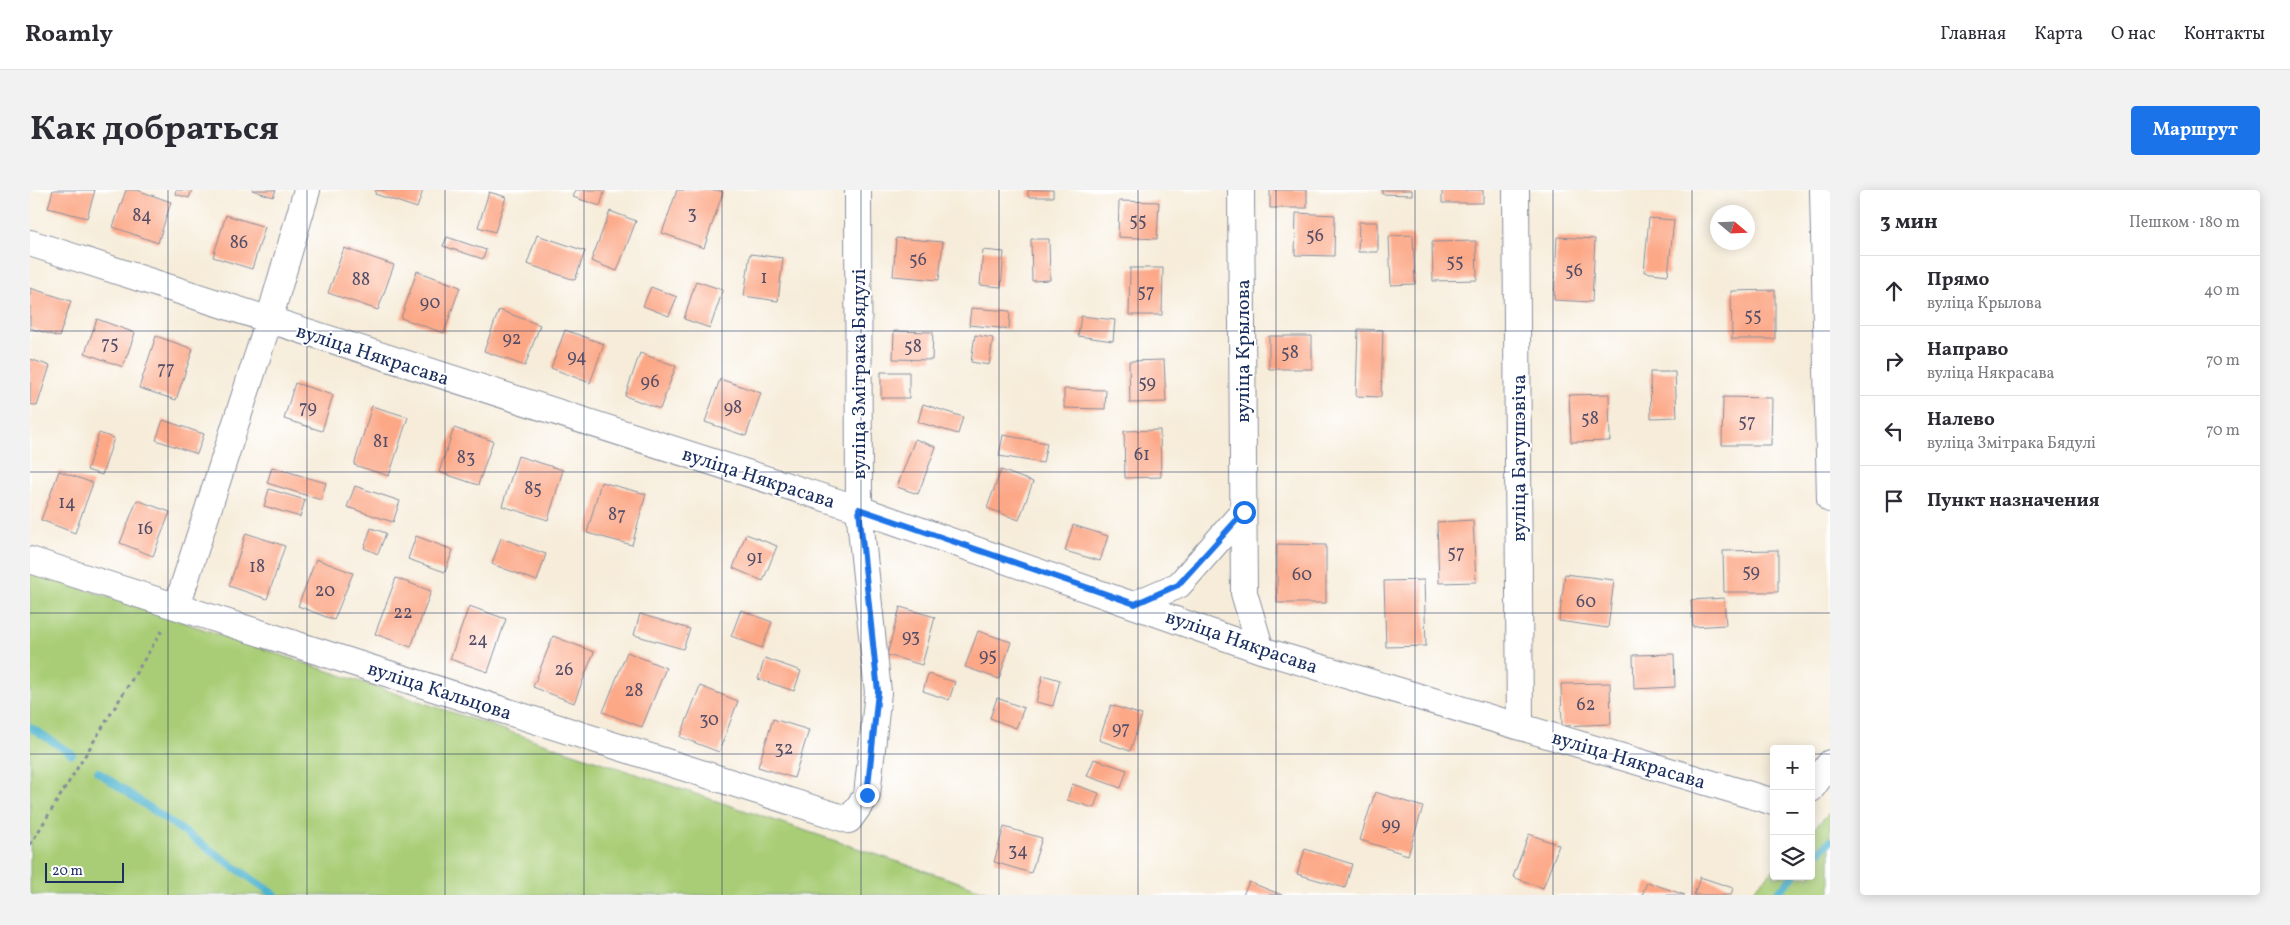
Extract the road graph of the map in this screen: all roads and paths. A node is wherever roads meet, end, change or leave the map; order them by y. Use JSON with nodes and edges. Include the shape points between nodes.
{"nodes":[{"id":1,"x":307,"y":190,"type":"edge"},
{"id":2,"x":858,"y":190,"type":"edge"},
{"id":3,"x":1241,"y":190,"type":"edge"},
{"id":4,"x":1516,"y":190,"type":"edge"},
{"id":5,"x":1823,"y":190,"type":"edge"},
{"id":6,"x":30,"y":243,"type":"edge"},
{"id":7,"x":269,"y":320,"type":"junction"},
{"id":8,"x":1830,"y":499,"type":"edge"},
{"id":9,"x":859,"y":509,"type":"junction"},
{"id":10,"x":1244,"y":512,"type":"junction"},
{"id":11,"x":30,"y":560,"type":"edge"},
{"id":12,"x":1135,"y":604,"type":"junction"},
{"id":13,"x":177,"y":606,"type":"junction"},
{"id":14,"x":1261,"y":650,"type":"junction"},
{"id":15,"x":1520,"y":726,"type":"junction"},
{"id":16,"x":1830,"y":763,"type":"edge"},
{"id":17,"x":1815,"y":784,"type":"edge"},
{"id":18,"x":1770,"y":801,"type":"edge"},
{"id":19,"x":849,"y":820,"type":"joint"},
{"id":20,"x":30,"y":845,"type":"edge"}],
"edges":[{"from":1,"to":7,"type":"street"},
{"from":2,"to":9,"type":"street","name":"вуліца Змітрака Бядулі"},
{"from":3,"to":10,"type":"street","name":"вуліца Крылова"},
{"from":4,"to":15,"type":"street","name":"вуліца Багушэвіча"},
{"from":5,"to":8,"type":"street"},
{"from":6,"to":7,"type":"street","name":"вуліца Някрасава"},
{"from":7,"to":9,"type":"street","name":"вуліца Някрасава"},
{"from":7,"to":13,"type":"street"},
{"from":9,"to":12,"type":"street","name":"вуліца Някрасава"},
{"from":9,"to":19,"type":"street","name":"вуліца Змітрака Бядулі","via":[[878,692],[867,795]]},
{"from":10,"to":12,"type":"street","via":[[1178,585]]},
{"from":10,"to":14,"type":"street","name":"вуліца Крылова","via":[[1244,592]]},
{"from":11,"to":13,"type":"street","name":"вуліца Кальцова"},
{"from":12,"to":14,"type":"street","name":"вуліца Някрасава"},
{"from":13,"to":19,"type":"street","name":"вуліца Кальцова"},
{"from":13,"to":20,"type":"path"},
{"from":14,"to":15,"type":"street","name":"вуліца Някрасава"},
{"from":15,"to":18,"type":"street","name":"вуліца Някрасава"},
{"from":16,"to":17,"type":"street"}]}
